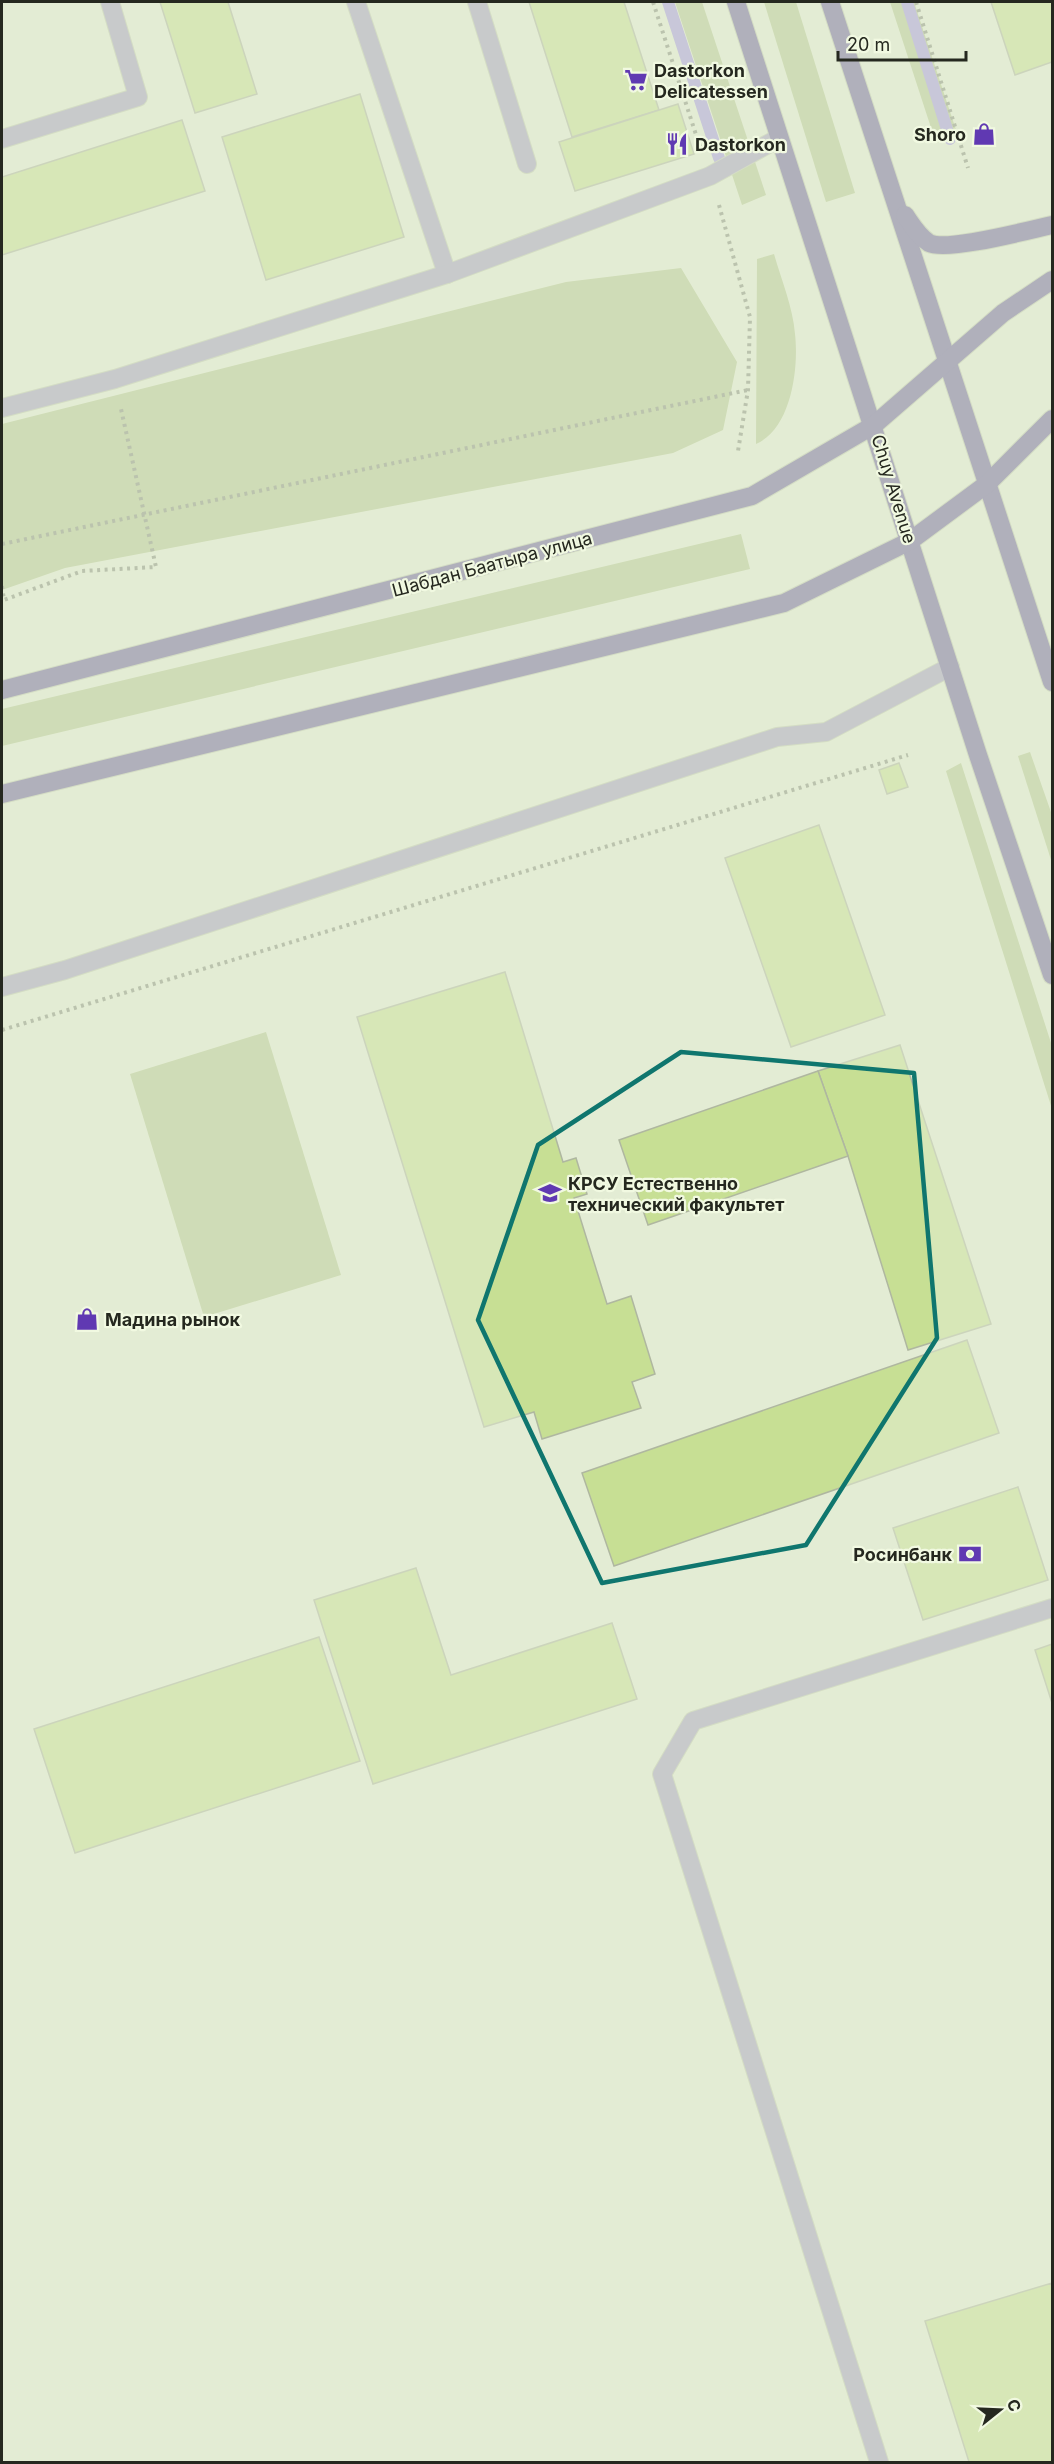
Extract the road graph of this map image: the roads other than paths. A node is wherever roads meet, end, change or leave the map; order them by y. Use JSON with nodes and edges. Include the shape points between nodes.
{"nodes":[{"id":1,"x":110,"y":2,"type":"edge"},
{"id":2,"x":356,"y":2,"type":"edge"},
{"id":3,"x":477,"y":2,"type":"edge"},
{"id":4,"x":736,"y":2,"type":"edge"},
{"id":5,"x":830,"y":2,"type":"edge"},
{"id":6,"x":779,"y":138,"type":"junction"},
{"id":7,"x":2,"y":139,"type":"edge"},
{"id":8,"x":527,"y":164,"type":"dead end"},
{"id":9,"x":892,"y":194,"type":"junction"},
{"id":10,"x":1053,"y":225,"type":"edge"},
{"id":11,"x":447,"y":274,"type":"junction"},
{"id":12,"x":1053,"y":280,"type":"edge"},
{"id":13,"x":947,"y":362,"type":"junction"},
{"id":14,"x":2,"y":408,"type":"edge"},
{"id":15,"x":1053,"y":419,"type":"edge"},
{"id":16,"x":874,"y":425,"type":"junction"},
{"id":17,"x":987,"y":484,"type":"junction"},
{"id":18,"x":910,"y":541,"type":"junction"},
{"id":19,"x":950,"y":667,"type":"junction"},
{"id":20,"x":1053,"y":682,"type":"edge"},
{"id":21,"x":2,"y":690,"type":"edge"},
{"id":22,"x":2,"y":794,"type":"edge"},
{"id":23,"x":1053,"y":975,"type":"edge"},
{"id":24,"x":2,"y":987,"type":"edge"},
{"id":25,"x":1053,"y":1608,"type":"edge"},
{"id":26,"x":879,"y":2463,"type":"edge"}],
"edges":[{"from":1,"to":7,"type":"lane","via":[[138,97]]},
{"from":2,"to":11,"type":"lane"},
{"from":3,"to":8,"type":"lane"},
{"from":4,"to":6,"type":"main road","name":"Chuy Avenue"},
{"from":5,"to":9,"type":"main road"},
{"from":6,"to":11,"type":"lane","via":[[710,176]]},
{"from":6,"to":16,"type":"main road","name":"Chuy Avenue"},
{"from":9,"to":10,"type":"main road","via":[[915,231],[930,244],[952,245]]},
{"from":9,"to":13,"type":"main road"},
{"from":11,"to":14,"type":"lane","via":[[115,379]]},
{"from":12,"to":13,"type":"main road","name":"Шабдан Баатыра улица","via":[[1003,313]]},
{"from":13,"to":16,"type":"main road","name":"Шабдан Баатыра улица"},
{"from":13,"to":17,"type":"main road"},
{"from":15,"to":17,"type":"main road"},
{"from":16,"to":18,"type":"main road","name":"Chuy Avenue"},
{"from":16,"to":21,"type":"main road","name":"Шабдан Баатыра улица","via":[[752,496]]},
{"from":17,"to":18,"type":"main road"},
{"from":17,"to":20,"type":"main road"},
{"from":18,"to":19,"type":"main road","name":"Chuy Avenue"},
{"from":18,"to":22,"type":"main road","via":[[784,603]]},
{"from":19,"to":23,"type":"main road","name":"Chuy Avenue"},
{"from":19,"to":24,"type":"lane","via":[[826,732],[777,737],[77,966]]},
{"from":25,"to":26,"type":"lane","via":[[693,1722],[662,1774]]}]}
